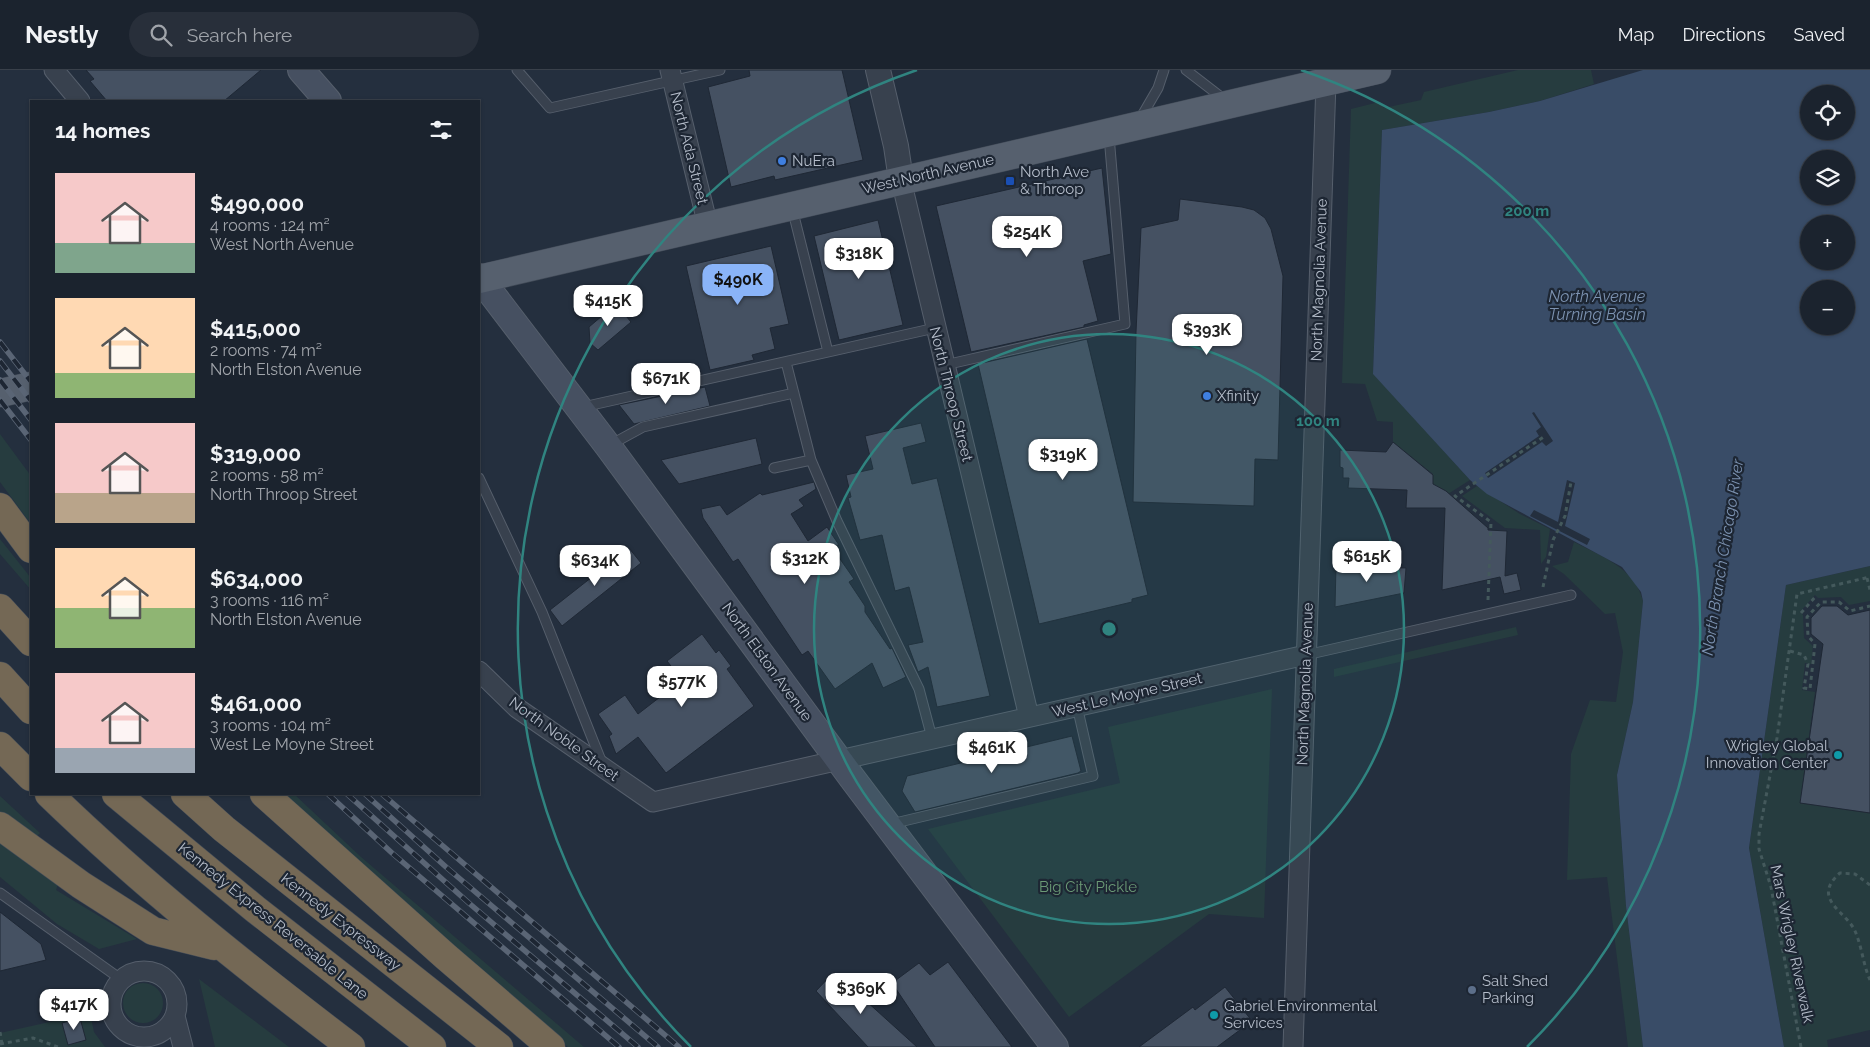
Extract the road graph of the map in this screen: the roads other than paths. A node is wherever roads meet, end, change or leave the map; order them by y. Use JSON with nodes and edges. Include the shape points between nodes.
{"nodes":[{"id":1,"x":54,"y":70,"type":"edge"},
{"id":2,"x":301,"y":70,"type":"edge"},
{"id":3,"x":517,"y":70,"type":"edge"},
{"id":4,"x":720,"y":70,"type":"edge"},
{"id":5,"x":878,"y":70,"type":"edge"},
{"id":6,"x":1164,"y":70,"type":"edge"},
{"id":7,"x":1186,"y":70,"type":"edge"},
{"id":8,"x":1377,"y":70,"type":"edge"},
{"id":9,"x":671,"y":75,"type":"edge"},
{"id":10,"x":1326,"y":82,"type":"junction"},
{"id":11,"x":79,"y":100,"type":"edge"},
{"id":12,"x":327,"y":100,"type":"edge"},
{"id":13,"x":1229,"y":104,"type":"junction"},
{"id":14,"x":1136,"y":125,"type":"junction"},
{"id":15,"x":1109,"y":132,"type":"junction"},
{"id":16,"x":901,"y":180,"type":"junction"},
{"id":17,"x":792,"y":205,"type":"junction"},
{"id":18,"x":708,"y":226,"type":"junction"},
{"id":19,"x":480,"y":278,"type":"edge"},
{"id":20,"x":480,"y":279,"type":"edge"},
{"id":21,"x":935,"y":328,"type":"junction"},
{"id":22,"x":828,"y":352,"type":"junction"},
{"id":23,"x":786,"y":362,"type":"junction"},
{"id":24,"x":944,"y":365,"type":"junction"},
{"id":25,"x":30,"y":386,"type":"edge"},
{"id":26,"x":0,"y":393,"type":"edge"},
{"id":27,"x":794,"y":393,"type":"junction"},
{"id":28,"x":578,"y":408,"type":"junction"},
{"id":29,"x":608,"y":446,"type":"junction"},
{"id":30,"x":811,"y":460,"type":"junction"},
{"id":31,"x":774,"y":468,"type":"dead end"},
{"id":32,"x":480,"y":480,"type":"edge"},
{"id":33,"x":0,"y":507,"type":"edge"},
{"id":34,"x":30,"y":548,"type":"edge"},
{"id":35,"x":1571,"y":595,"type":"dead end"},
{"id":36,"x":0,"y":608,"type":"edge"},
{"id":37,"x":30,"y":641,"type":"edge"},
{"id":38,"x":1306,"y":655,"type":"junction"},
{"id":39,"x":480,"y":672,"type":"edge"},
{"id":40,"x":0,"y":676,"type":"edge"},
{"id":41,"x":1077,"y":706,"type":"junction"},
{"id":42,"x":30,"y":709,"type":"edge"},
{"id":43,"x":1029,"y":717,"type":"junction"},
{"id":44,"x":932,"y":738,"type":"junction"},
{"id":45,"x":0,"y":746,"type":"edge"},
{"id":46,"x":838,"y":760,"type":"junction"},
{"id":47,"x":604,"y":770,"type":"junction"},
{"id":48,"x":30,"y":775,"type":"edge"},
{"id":49,"x":50,"y":795,"type":"edge"},
{"id":50,"x":117,"y":795,"type":"edge"},
{"id":51,"x":186,"y":795,"type":"edge"},
{"id":52,"x":265,"y":795,"type":"edge"},
{"id":53,"x":653,"y":802,"type":"joint"},
{"id":54,"x":889,"y":824,"type":"junction"},
{"id":55,"x":0,"y":826,"type":"edge"},
{"id":56,"x":0,"y":893,"type":"edge"},
{"id":57,"x":222,"y":947,"type":"junction"},
{"id":58,"x":122,"y":980,"type":"junction"},
{"id":59,"x":175,"y":1016,"type":"junction"},
{"id":60,"x":183,"y":1047,"type":"edge"},
{"id":61,"x":351,"y":1047,"type":"edge"},
{"id":62,"x":432,"y":1047,"type":"edge"},
{"id":63,"x":499,"y":1047,"type":"edge"},
{"id":64,"x":551,"y":1047,"type":"edge"},
{"id":65,"x":1055,"y":1047,"type":"edge"},
{"id":66,"x":1292,"y":1047,"type":"edge"}],
"edges":[{"from":1,"to":11,"type":"street"},
{"from":2,"to":12,"type":"main road"},
{"from":3,"to":9,"type":"lane","via":[[550,108]]},
{"from":4,"to":9,"type":"lane"},
{"from":5,"to":16,"type":"street","name":"North Throop Street"},
{"from":6,"to":14,"type":"lane","via":[[1158,88]]},
{"from":7,"to":13,"type":"lane"},
{"from":8,"to":10,"type":"main road","name":"West North Avenue"},
{"from":9,"to":18,"type":"street","name":"North Ada Street"},
{"from":10,"to":13,"type":"main road","name":"West North Avenue"},
{"from":10,"to":38,"type":"street","name":"North Magnolia Avenue"},
{"from":13,"to":14,"type":"main road","name":"West North Avenue"},
{"from":14,"to":15,"type":"main road","name":"West North Avenue"},
{"from":15,"to":16,"type":"main road","name":"West North Avenue"},
{"from":15,"to":24,"type":"lane","via":[[1125,324]]},
{"from":16,"to":17,"type":"main road","name":"West North Avenue"},
{"from":16,"to":21,"type":"street","name":"North Throop Street"},
{"from":17,"to":18,"type":"main road","name":"West North Avenue"},
{"from":17,"to":22,"type":"lane"},
{"from":18,"to":19,"type":"main road","name":"West North Avenue"},
{"from":20,"to":28,"type":"main road","name":"North Elston Avenue"},
{"from":21,"to":22,"type":"lane"},
{"from":21,"to":24,"type":"street","name":"North Throop Street"},
{"from":22,"to":23,"type":"lane"},
{"from":23,"to":27,"type":"lane"},
{"from":23,"to":28,"type":"lane"},
{"from":24,"to":43,"type":"street","name":"North Throop Street"},
{"from":25,"to":26,"type":"main road"},
{"from":27,"to":29,"type":"lane","via":[[644,427]]},
{"from":27,"to":30,"type":"lane"},
{"from":28,"to":29,"type":"main road","name":"North Elston Avenue"},
{"from":29,"to":46,"type":"main road","name":"North Elston Avenue"},
{"from":30,"to":31,"type":"lane"},
{"from":30,"to":44,"type":"lane","via":[[837,521],[919,689]]},
{"from":32,"to":47,"type":"lane","via":[[542,612]]},
{"from":33,"to":34,"type":"highway"},
{"from":35,"to":38,"type":"lane","name":"West Le Moyne Street"},
{"from":36,"to":37,"type":"highway"},
{"from":38,"to":41,"type":"street","name":"West Le Moyne Street"},
{"from":38,"to":66,"type":"street","name":"North Magnolia Avenue"},
{"from":39,"to":47,"type":"street","name":"North Noble Street","via":[[517,708]]},
{"from":40,"to":42,"type":"highway"},
{"from":41,"to":43,"type":"street","name":"West Le Moyne Street"},
{"from":41,"to":54,"type":"lane","via":[[1093,776]]},
{"from":43,"to":44,"type":"street","name":"West Le Moyne Street"},
{"from":44,"to":46,"type":"street","name":"West Le Moyne Street"},
{"from":45,"to":48,"type":"highway"},
{"from":46,"to":53,"type":"street","name":"West Le Moyne Street"},
{"from":46,"to":54,"type":"main road","name":"North Elston Avenue"},
{"from":47,"to":53,"type":"street","name":"North Noble Street"},
{"from":49,"to":57,"type":"highway","via":[[156,893]]},
{"from":50,"to":62,"type":"highway","name":"Kennedy Express Reversable Lane","via":[[255,909]]},
{"from":51,"to":63,"type":"highway","name":"Kennedy Expressway","via":[[224,829]]},
{"from":52,"to":64,"type":"highway"},
{"from":54,"to":65,"type":"main road","name":"North Elston Avenue"},
{"from":55,"to":57,"type":"highway","via":[[81,885],[153,931]]},
{"from":56,"to":58,"type":"lane"},
{"from":57,"to":61,"type":"highway"},
{"from":58,"to":59,"type":"street","via":[[140,972],[159,974],[167,980],[177,997]]},
{"from":58,"to":59,"type":"street","via":[[115,988],[112,1008],[115,1019],[130,1033],[140,1037],[161,1032]]},
{"from":59,"to":60,"type":"street"}]}
